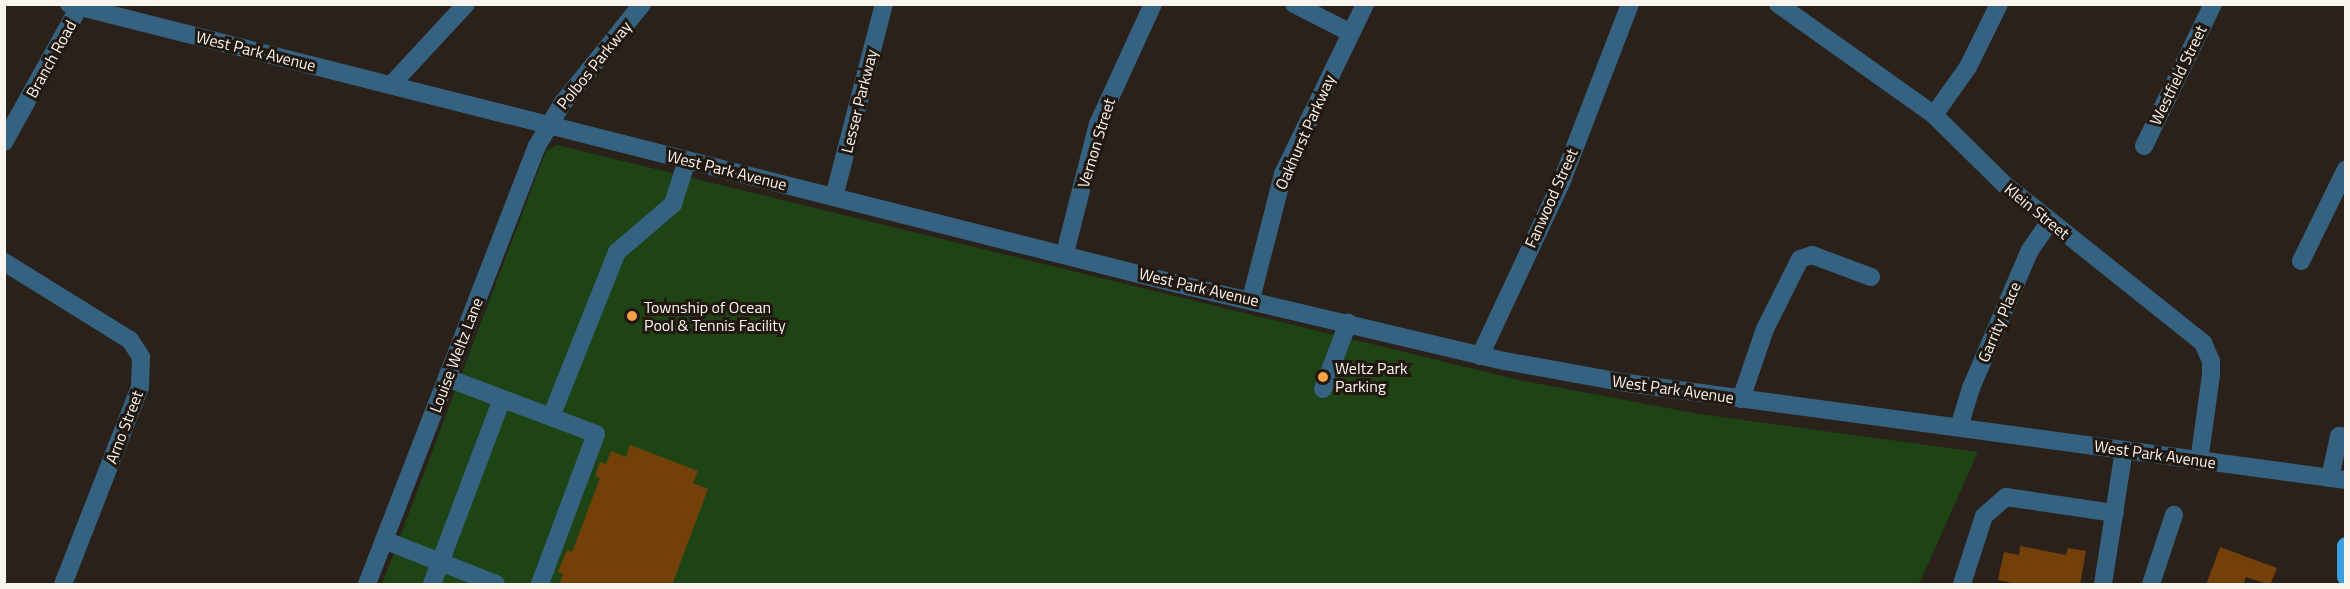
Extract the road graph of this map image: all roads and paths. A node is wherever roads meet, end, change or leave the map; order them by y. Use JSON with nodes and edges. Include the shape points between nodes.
{"nodes":[{"id":1,"x":466,"y":4,"type":"edge"},
{"id":2,"x":642,"y":4,"type":"edge"},
{"id":3,"x":884,"y":4,"type":"edge"},
{"id":4,"x":1153,"y":4,"type":"edge"},
{"id":5,"x":1294,"y":4,"type":"edge"},
{"id":6,"x":1365,"y":4,"type":"edge"},
{"id":7,"x":1630,"y":4,"type":"edge"},
{"id":8,"x":1778,"y":4,"type":"edge"},
{"id":9,"x":1999,"y":4,"type":"edge"},
{"id":10,"x":2213,"y":4,"type":"edge"},
{"id":11,"x":74,"y":6,"type":"edge"},
{"id":12,"x":1351,"y":33,"type":"junction"},
{"id":13,"x":391,"y":85,"type":"junction"},
{"id":14,"x":1934,"y":115,"type":"junction"},
{"id":15,"x":547,"y":126,"type":"junction"},
{"id":16,"x":4,"y":142,"type":"edge"},
{"id":17,"x":2144,"y":146,"type":"dead end"},
{"id":18,"x":687,"y":160,"type":"junction"},
{"id":19,"x":2346,"y":169,"type":"edge"},
{"id":20,"x":834,"y":197,"type":"junction"},
{"id":21,"x":2050,"y":221,"type":"junction"},
{"id":22,"x":1065,"y":253,"type":"junction"},
{"id":23,"x":2301,"y":261,"type":"dead end"},
{"id":24,"x":4,"y":262,"type":"edge"},
{"id":25,"x":1870,"y":277,"type":"dead end"},
{"id":26,"x":1251,"y":299,"type":"junction"},
{"id":27,"x":1348,"y":323,"type":"junction"},
{"id":28,"x":1480,"y":356,"type":"junction"},
{"id":29,"x":447,"y":378,"type":"junction"},
{"id":30,"x":1323,"y":389,"type":"dead end"},
{"id":31,"x":502,"y":399,"type":"junction"},
{"id":32,"x":1741,"y":399,"type":"junction"},
{"id":33,"x":551,"y":417,"type":"junction"},
{"id":34,"x":1959,"y":427,"type":"junction"},
{"id":35,"x":2346,"y":437,"type":"edge"},
{"id":36,"x":2124,"y":450,"type":"junction"},
{"id":37,"x":2199,"y":461,"type":"junction"},
{"id":38,"x":2338,"y":479,"type":"edge"},
{"id":39,"x":2115,"y":513,"type":"junction"},
{"id":40,"x":2174,"y":515,"type":"dead end"},
{"id":41,"x":384,"y":540,"type":"junction"},
{"id":42,"x":2346,"y":546,"type":"edge"},
{"id":43,"x":440,"y":562,"type":"junction"},
{"id":44,"x":2346,"y":577,"type":"edge"},
{"id":45,"x":63,"y":585,"type":"edge"},
{"id":46,"x":367,"y":585,"type":"edge"},
{"id":47,"x":432,"y":585,"type":"edge"},
{"id":48,"x":496,"y":585,"type":"edge"},
{"id":49,"x":540,"y":585,"type":"edge"},
{"id":50,"x":1962,"y":585,"type":"edge"},
{"id":51,"x":2103,"y":585,"type":"edge"},
{"id":52,"x":2151,"y":585,"type":"edge"}],
"edges":[{"from":1,"to":13,"type":"street"},
{"from":2,"to":15,"type":"street","name":"Polbos Parkway"},
{"from":3,"to":20,"type":"street","name":"Lesser Parkway"},
{"from":4,"to":22,"type":"street","name":"Vernon Street","via":[[1098,124]]},
{"from":5,"to":12,"type":"street"},
{"from":6,"to":12,"type":"street","name":"Oakhurst Parkway"},
{"from":7,"to":28,"type":"street","name":"Fanwood Street","via":[[1561,183]]},
{"from":8,"to":14,"type":"street","name":"Klein Street"},
{"from":9,"to":14,"type":"street","via":[[1968,68]]},
{"from":10,"to":17,"type":"street","name":"Westfield Street"},
{"from":11,"to":13,"type":"street","name":"West Park Avenue"},
{"from":11,"to":16,"type":"street","name":"Branch Road"},
{"from":12,"to":26,"type":"street","name":"Oakhurst Parkway","via":[[1283,174]]},
{"from":13,"to":15,"type":"street","name":"West Park Avenue"},
{"from":14,"to":21,"type":"street","name":"Klein Street","via":[[2004,184]]},
{"from":15,"to":18,"type":"street","name":"West Park Avenue"},
{"from":15,"to":29,"type":"street","name":"Louise Weltz Lane"},
{"from":18,"to":20,"type":"street","name":"West Park Avenue"},
{"from":18,"to":33,"type":"street","via":[[673,204],[617,252]]},
{"from":19,"to":23,"type":"street"},
{"from":20,"to":22,"type":"street","name":"West Park Avenue"},
{"from":21,"to":34,"type":"street","name":"Garrity Place","via":[[2030,250],[1971,388]]},
{"from":21,"to":37,"type":"street","name":"Klein Street","via":[[2203,344],[2209,353],[2211,375]]},
{"from":22,"to":26,"type":"street","name":"West Park Avenue"},
{"from":24,"to":45,"type":"street","name":"Arno Street","via":[[130,340],[141,357],[140,387]]},
{"from":25,"to":32,"type":"street","via":[[1812,255],[1800,260],[1765,329]]},
{"from":26,"to":27,"type":"street","name":"West Park Avenue"},
{"from":27,"to":28,"type":"street","name":"West Park Avenue"},
{"from":27,"to":30,"type":"street"},
{"from":28,"to":32,"type":"street","name":"West Park Avenue"},
{"from":29,"to":31,"type":"street"},
{"from":29,"to":41,"type":"street","name":"Louise Weltz Lane"},
{"from":31,"to":33,"type":"street"},
{"from":31,"to":43,"type":"street"},
{"from":32,"to":34,"type":"street","name":"West Park Avenue"},
{"from":33,"to":49,"type":"street","via":[[596,434]]},
{"from":34,"to":36,"type":"street","name":"West Park Avenue"},
{"from":35,"to":38,"type":"street","via":[[2339,436]]},
{"from":36,"to":37,"type":"street","name":"West Park Avenue"},
{"from":36,"to":39,"type":"street"},
{"from":37,"to":38,"type":"street","name":"West Park Avenue"},
{"from":39,"to":50,"type":"street","via":[[2006,497],[1984,516]]},
{"from":39,"to":51,"type":"street"},
{"from":40,"to":52,"type":"street"},
{"from":41,"to":43,"type":"street"},
{"from":41,"to":46,"type":"street","name":"Louise Weltz Lane"},
{"from":42,"to":44,"type":"main road"},
{"from":43,"to":47,"type":"street"},
{"from":43,"to":48,"type":"street"}]}
